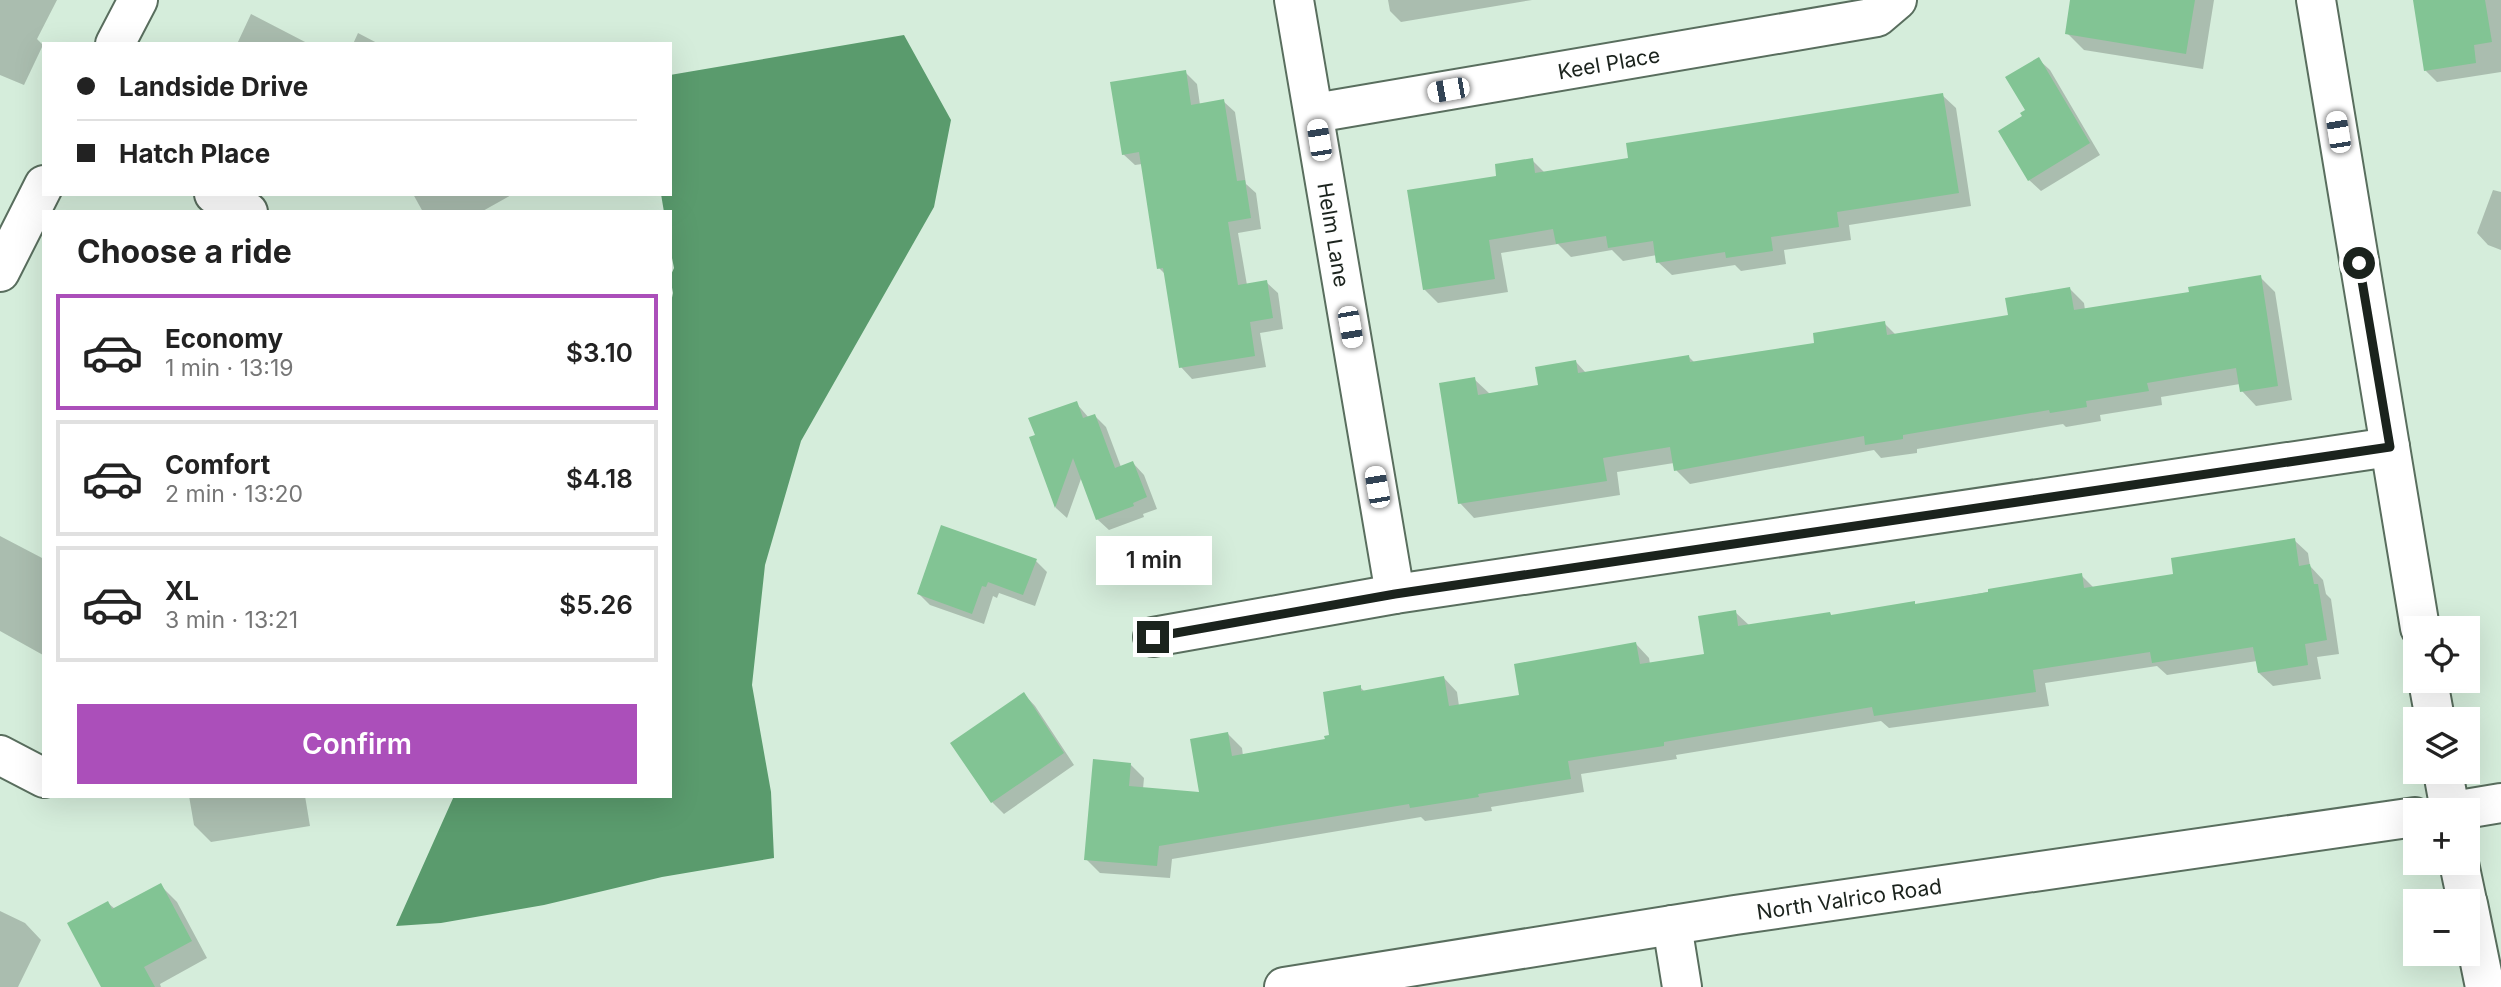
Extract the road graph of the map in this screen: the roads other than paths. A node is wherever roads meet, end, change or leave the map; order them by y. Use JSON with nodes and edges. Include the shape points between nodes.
{"nodes":[{"id":1,"x":138,"y":0,"type":"edge"},
{"id":2,"x":1294,"y":0,"type":"edge"},
{"id":3,"x":1897,"y":0,"type":"edge"},
{"id":4,"x":2316,"y":0,"type":"edge"},
{"id":5,"x":117,"y":42,"type":"edge"},
{"id":6,"x":1315,"y":113,"type":"junction"},
{"id":7,"x":42,"y":189,"type":"edge"},
{"id":8,"x":218,"y":196,"type":"edge"},
{"id":9,"x":244,"y":210,"type":"edge"},
{"id":10,"x":0,"y":272,"type":"edge"},
{"id":11,"x":2390,"y":447,"type":"junction"},
{"id":12,"x":1395,"y":594,"type":"junction"},
{"id":13,"x":2418,"y":616,"type":"edge"},
{"id":14,"x":1153,"y":637,"type":"dead end"},
{"id":15,"x":0,"y":755,"type":"edge"},
{"id":16,"x":42,"y":777,"type":"edge"},
{"id":17,"x":2501,"y":803,"type":"edge"},
{"id":18,"x":2480,"y":806,"type":"edge"},
{"id":19,"x":2403,"y":819,"type":"edge"},
{"id":20,"x":1672,"y":925,"type":"junction"},
{"id":21,"x":2480,"y":966,"type":"edge"},
{"id":22,"x":1424,"y":976,"type":"edge"},
{"id":23,"x":1284,"y":987,"type":"edge"},
{"id":24,"x":1682,"y":987,"type":"edge"},
{"id":25,"x":2484,"y":987,"type":"edge"}],
"edges":[{"from":1,"to":5,"type":"street"},
{"from":2,"to":6,"type":"street","name":"Helm Lane"},
{"from":3,"to":6,"type":"street","name":"Keel Place","via":[[1877,17]]},
{"from":4,"to":11,"type":"street"},
{"from":6,"to":12,"type":"street","name":"Helm Lane"},
{"from":7,"to":10,"type":"street"},
{"from":8,"to":9,"type":"street"},
{"from":11,"to":12,"type":"street"},
{"from":11,"to":13,"type":"street"},
{"from":12,"to":14,"type":"street"},
{"from":15,"to":16,"type":"street"},
{"from":17,"to":18,"type":"street"},
{"from":19,"to":20,"type":"street","name":"North Valrico Road"},
{"from":20,"to":22,"type":"street","name":"North Valrico Road"},
{"from":20,"to":24,"type":"street"},
{"from":21,"to":25,"type":"street"},
{"from":22,"to":23,"type":"street","name":"North Valrico Road"}]}
